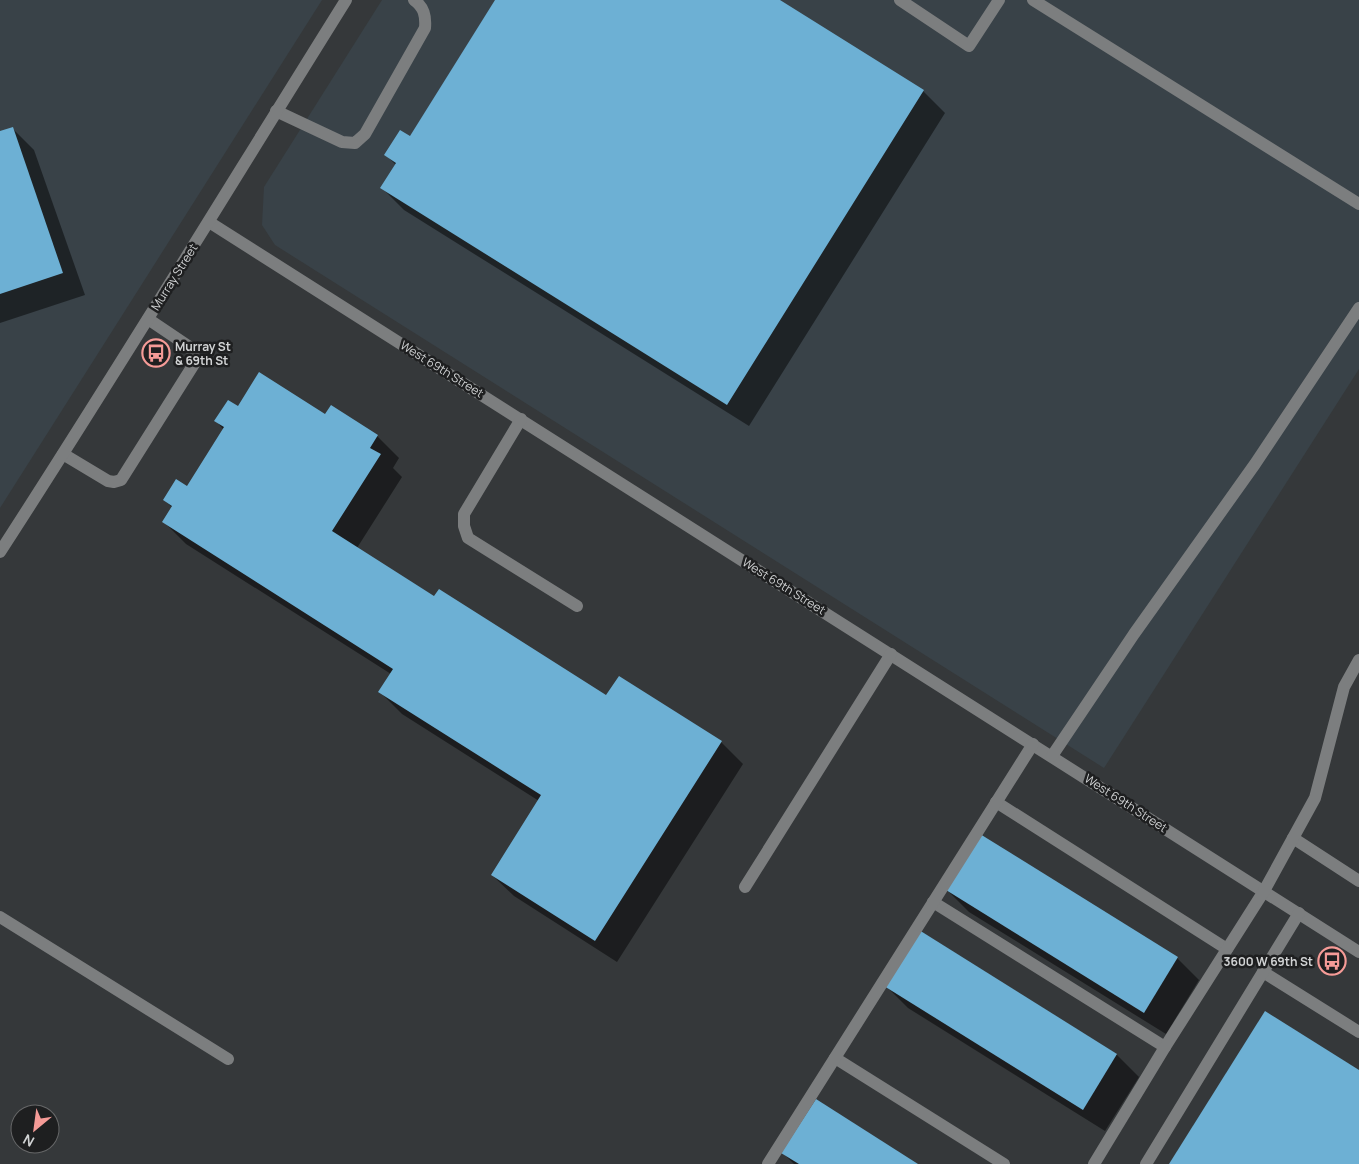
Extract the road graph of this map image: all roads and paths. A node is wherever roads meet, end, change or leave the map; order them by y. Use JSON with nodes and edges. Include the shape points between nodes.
{"nodes":[{"id":1,"x":346,"y":0,"type":"edge"},
{"id":2,"x":414,"y":0,"type":"edge"},
{"id":3,"x":900,"y":0,"type":"edge"},
{"id":4,"x":999,"y":0,"type":"edge"},
{"id":5,"x":1034,"y":0,"type":"edge"},
{"id":6,"x":276,"y":111,"type":"junction"},
{"id":7,"x":1359,"y":204,"type":"edge"},
{"id":8,"x":209,"y":222,"type":"junction"},
{"id":9,"x":1359,"y":308,"type":"edge"},
{"id":10,"x":148,"y":319,"type":"junction"},
{"id":11,"x":521,"y":419,"type":"junction"},
{"id":12,"x":64,"y":454,"type":"junction"},
{"id":13,"x":0,"y":552,"type":"edge"},
{"id":14,"x":577,"y":606,"type":"dead end"},
{"id":15,"x":891,"y":654,"type":"junction"},
{"id":16,"x":1359,"y":660,"type":"edge"},
{"id":17,"x":1032,"y":744,"type":"junction"},
{"id":18,"x":1052,"y":756,"type":"junction"},
{"id":19,"x":996,"y":802,"type":"junction"},
{"id":20,"x":1293,"y":838,"type":"junction"},
{"id":21,"x":1359,"y":881,"type":"edge"},
{"id":22,"x":745,"y":886,"type":"dead end"},
{"id":23,"x":1264,"y":891,"type":"junction"},
{"id":24,"x":933,"y":902,"type":"junction"},
{"id":25,"x":1299,"y":913,"type":"junction"},
{"id":26,"x":0,"y":917,"type":"edge"},
{"id":27,"x":1227,"y":949,"type":"junction"},
{"id":28,"x":1359,"y":952,"type":"edge"},
{"id":29,"x":1263,"y":972,"type":"junction"},
{"id":30,"x":1359,"y":1032,"type":"edge"},
{"id":31,"x":1164,"y":1047,"type":"junction"},
{"id":32,"x":835,"y":1058,"type":"junction"},
{"id":33,"x":228,"y":1060,"type":"dead end"},
{"id":34,"x":772,"y":1163,"type":"edge"},
{"id":35,"x":1004,"y":1164,"type":"edge"},
{"id":36,"x":1094,"y":1164,"type":"edge"},
{"id":37,"x":1146,"y":1164,"type":"edge"}],
"edges":[{"from":1,"to":6,"type":"street","name":"Murray Street"},
{"from":2,"to":6,"type":"street","via":[[421,5],[426,16],[425,28],[365,134],[355,143],[342,142]]},
{"from":3,"to":4,"type":"street","via":[[969,46]]},
{"from":5,"to":7,"type":"street"},
{"from":6,"to":8,"type":"street","name":"Murray Street"},
{"from":8,"to":10,"type":"street","name":"Murray Street"},
{"from":8,"to":11,"type":"street","name":"West 69th Street"},
{"from":9,"to":18,"type":"street"},
{"from":10,"to":12,"type":"street","name":"Murray Street"},
{"from":10,"to":12,"type":"street","via":[[191,348],[194,364],[121,480],[108,480]]},
{"from":11,"to":14,"type":"street","via":[[464,514],[464,526],[468,538]]},
{"from":11,"to":15,"type":"street","name":"West 69th Street"},
{"from":12,"to":13,"type":"street","name":"Murray Street"},
{"from":15,"to":17,"type":"street","name":"West 69th Street"},
{"from":15,"to":22,"type":"street"},
{"from":16,"to":20,"type":"street","via":[[1344,687],[1315,798]]},
{"from":17,"to":18,"type":"street","name":"West 69th Street"},
{"from":17,"to":19,"type":"street"},
{"from":18,"to":23,"type":"street","name":"West 69th Street"},
{"from":19,"to":24,"type":"street"},
{"from":19,"to":27,"type":"street"},
{"from":20,"to":21,"type":"street"},
{"from":20,"to":23,"type":"street"},
{"from":23,"to":25,"type":"street","name":"West 69th Street"},
{"from":23,"to":27,"type":"street"},
{"from":24,"to":31,"type":"street"},
{"from":24,"to":32,"type":"street"},
{"from":25,"to":28,"type":"street","name":"West 69th Street"},
{"from":25,"to":29,"type":"street"},
{"from":26,"to":33,"type":"street"},
{"from":27,"to":31,"type":"street"},
{"from":29,"to":30,"type":"street"},
{"from":29,"to":37,"type":"street"},
{"from":31,"to":36,"type":"street"},
{"from":32,"to":34,"type":"street"},
{"from":32,"to":35,"type":"street"}]}
